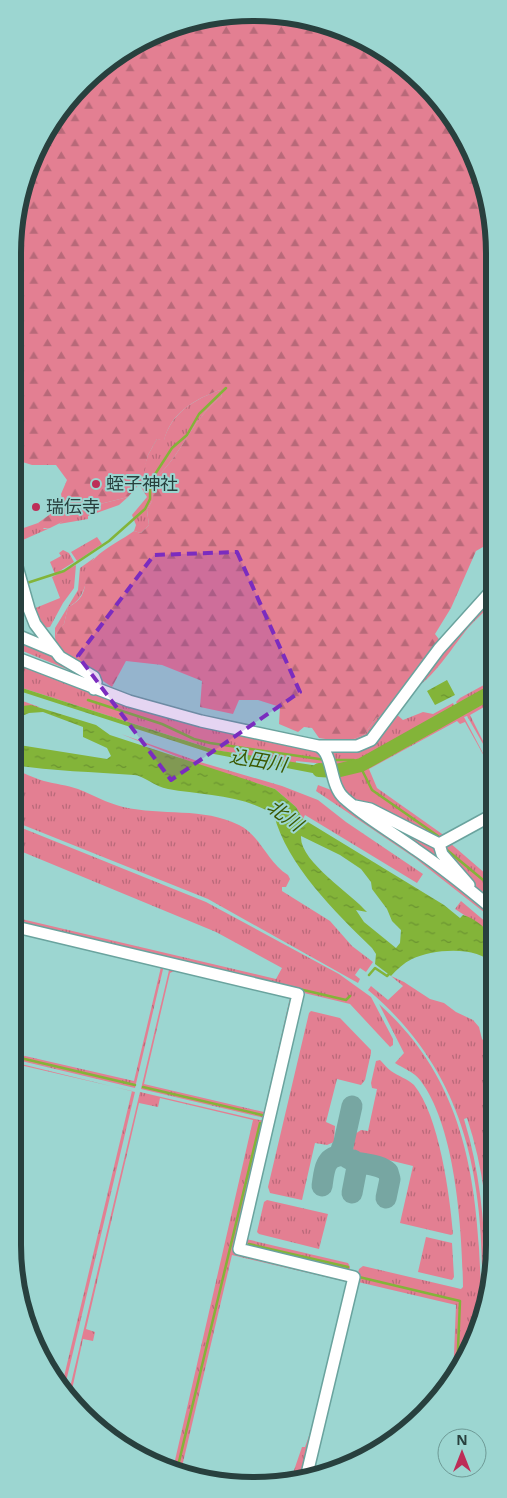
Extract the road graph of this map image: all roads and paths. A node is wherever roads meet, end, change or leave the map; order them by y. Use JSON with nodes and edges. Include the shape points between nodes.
{"nodes":[{"id":1,"x":21,"y":581,"type":"edge"},
{"id":2,"x":486,"y":597,"type":"edge"},
{"id":3,"x":21,"y":637,"type":"edge"},
{"id":4,"x":55,"y":651,"type":"junction"},
{"id":5,"x":21,"y":660,"type":"edge"},
{"id":6,"x":94,"y":689,"type":"junction"},
{"id":7,"x":322,"y":749,"type":"junction"},
{"id":8,"x":353,"y":806,"type":"junction"},
{"id":9,"x":486,"y":818,"type":"edge"},
{"id":10,"x":438,"y":844,"type":"junction"},
{"id":11,"x":469,"y":889,"type":"junction"},
{"id":12,"x":486,"y":903,"type":"edge"},
{"id":13,"x":21,"y":928,"type":"edge"},
{"id":14,"x":308,"y":1470,"type":"edge"}],
"edges":[{"from":1,"to":4,"type":"street","via":[[35,624]]},
{"from":2,"to":7,"type":"street","via":[[439,649],[371,740],[357,746]]},
{"from":3,"to":4,"type":"street"},
{"from":4,"to":6,"type":"street","via":[[94,678]]},
{"from":5,"to":6,"type":"street"},
{"from":6,"to":7,"type":"street","via":[[174,714]]},
{"from":7,"to":8,"type":"street","via":[[338,792]]},
{"from":8,"to":10,"type":"street","via":[[370,809]]},
{"from":8,"to":11,"type":"street"},
{"from":9,"to":10,"type":"street"},
{"from":10,"to":11,"type":"street","via":[[442,854],[467,880]]},
{"from":11,"to":12,"type":"street"},
{"from":13,"to":14,"type":"street","via":[[298,994],[239,1249],[354,1276]]}]}
